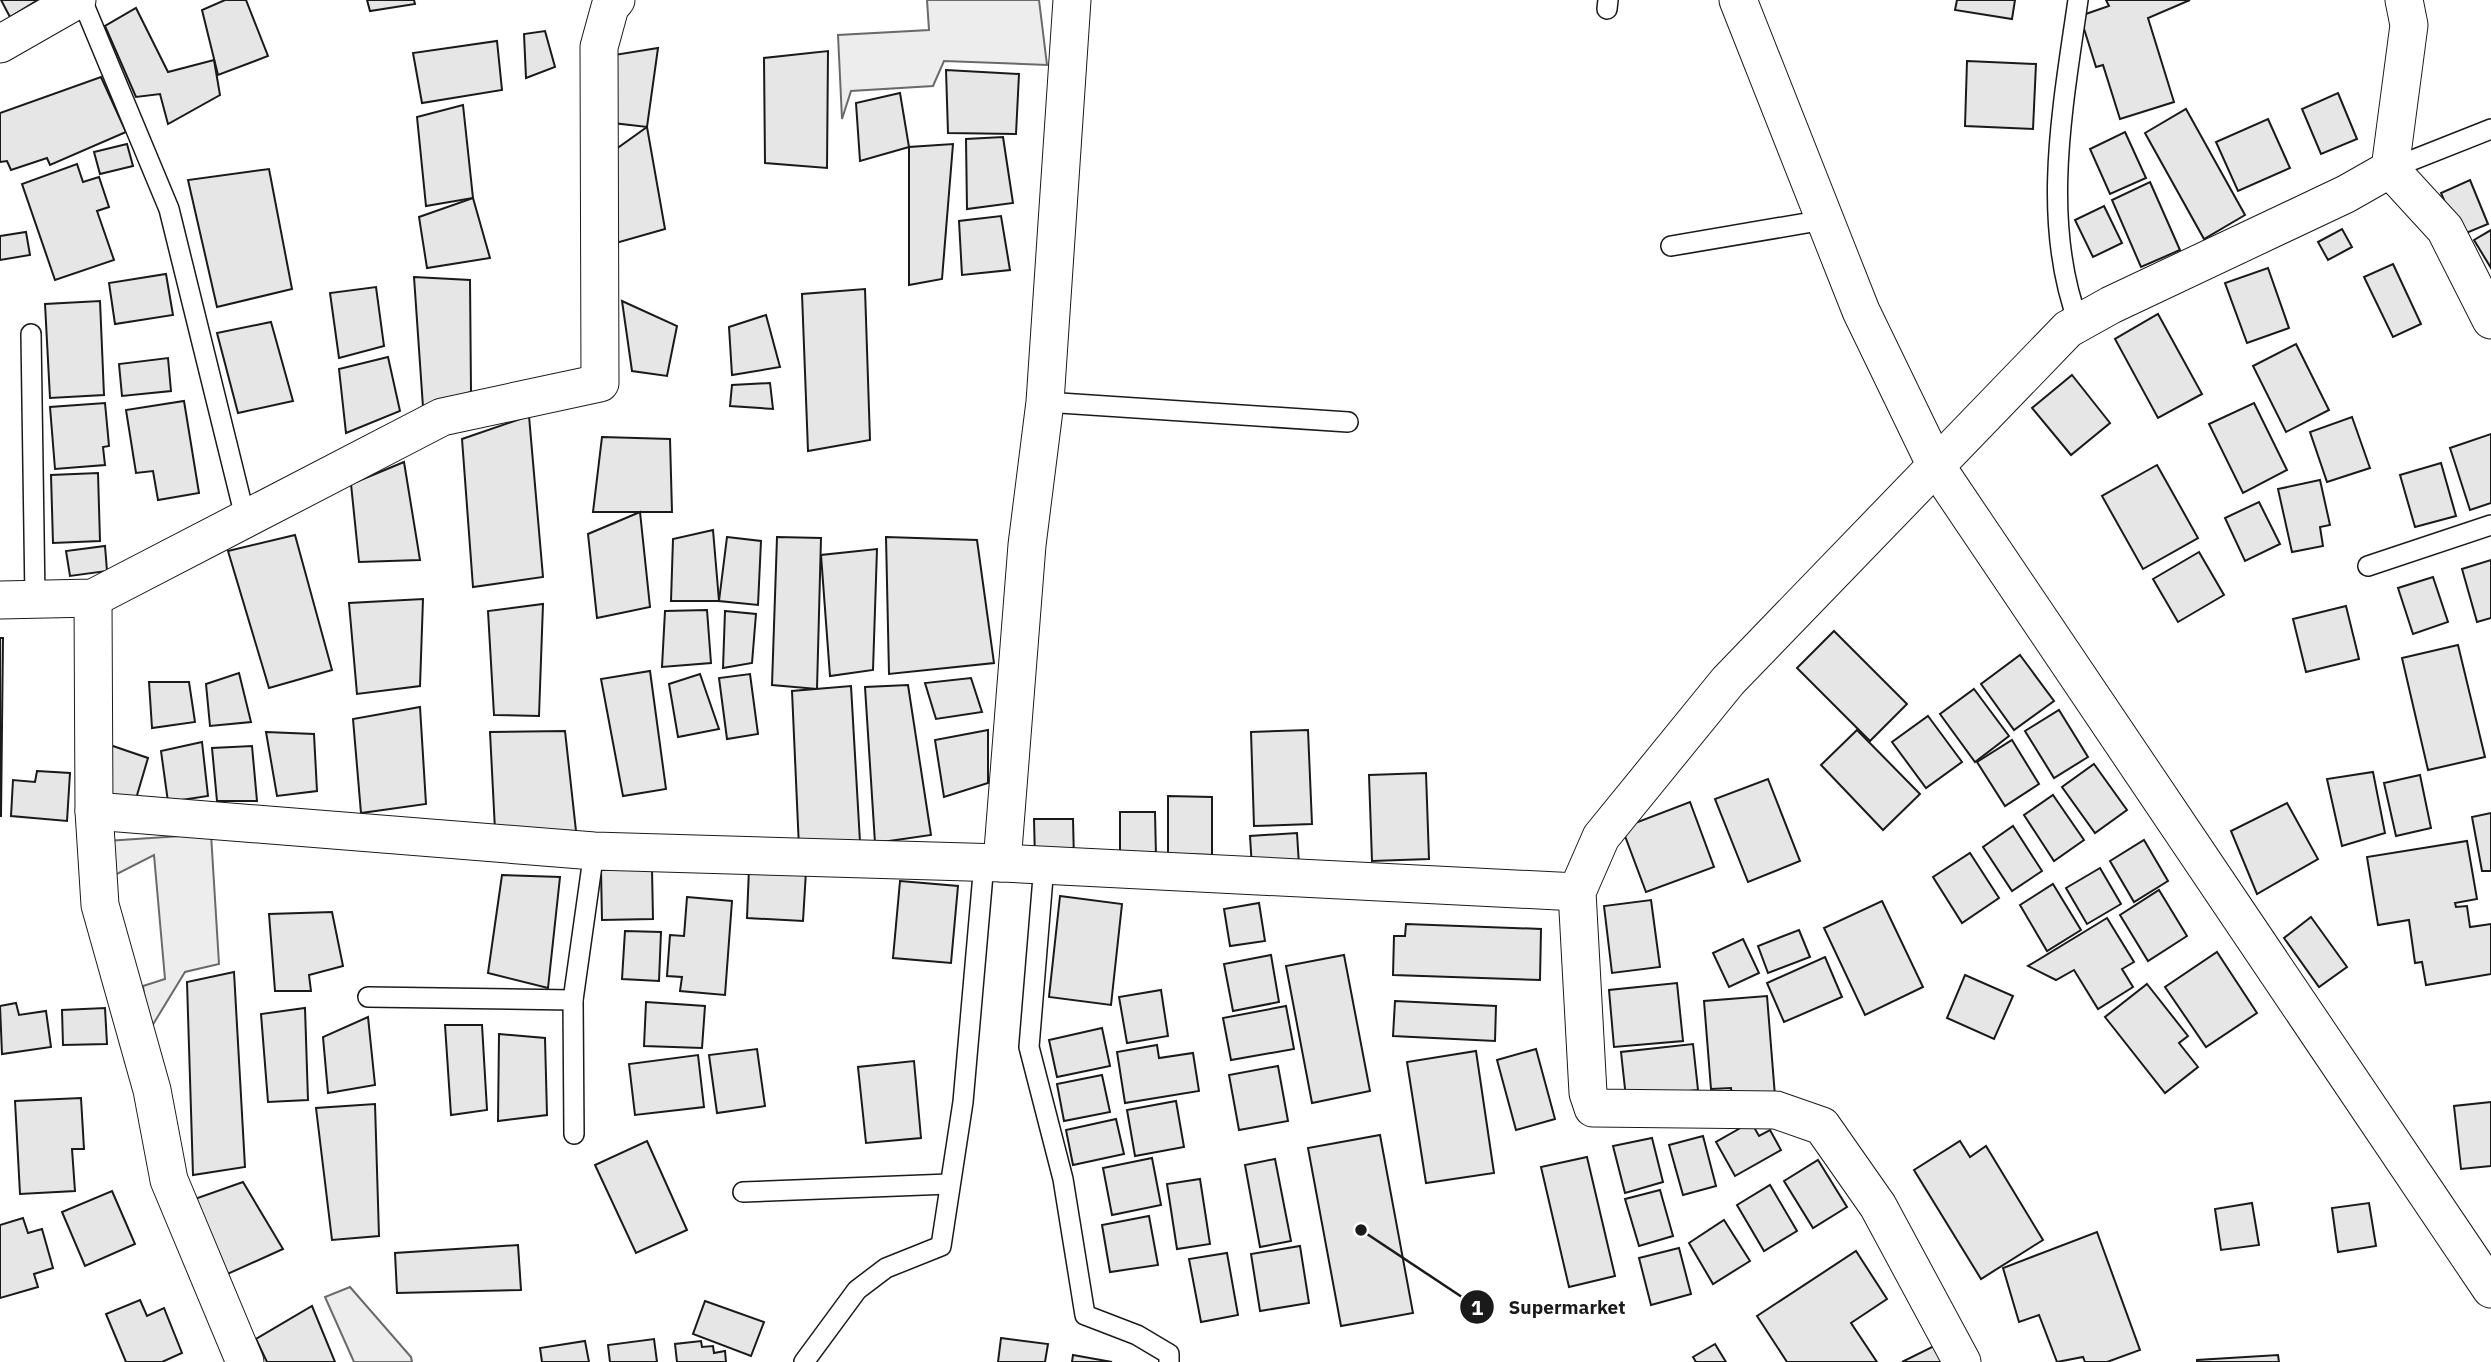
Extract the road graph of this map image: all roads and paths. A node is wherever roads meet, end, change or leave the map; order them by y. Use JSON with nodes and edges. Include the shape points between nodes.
{"nodes":[{"id":1,"x":80,"y":0,"type":"edge"},
{"id":2,"x":616,"y":0,"type":"edge"},
{"id":3,"x":1072,"y":0,"type":"edge"},
{"id":4,"x":1738,"y":0,"type":"edge"},
{"id":5,"x":2078,"y":0,"type":"edge"},
{"id":6,"x":2404,"y":0,"type":"edge"},
{"id":7,"x":0,"y":44,"type":"edge"},
{"id":8,"x":2491,"y":130,"type":"edge"},
{"id":9,"x":2389,"y":169,"type":"junction"},
{"id":10,"x":1824,"y":220,"type":"junction"},
{"id":11,"x":1671,"y":246,"type":"dead end"},
{"id":12,"x":2491,"y":320,"type":"edge"},
{"id":13,"x":2079,"y":324,"type":"junction"},
{"id":14,"x":31,"y":334,"type":"dead end"},
{"id":15,"x":1045,"y":402,"type":"junction"},
{"id":16,"x":1348,"y":422,"type":"dead end"},
{"id":17,"x":1936,"y":466,"type":"junction"},
{"id":18,"x":246,"y":521,"type":"junction"},
{"id":19,"x":2491,"y":526,"type":"edge"},
{"id":20,"x":2368,"y":566,"type":"dead end"},
{"id":21,"x":93,"y":598,"type":"junction"},
{"id":22,"x":18,"y":599,"type":"edge"},
{"id":23,"x":94,"y":811,"type":"junction"},
{"id":24,"x":594,"y":850,"type":"junction"},
{"id":25,"x":993,"y":863,"type":"junction"},
{"id":26,"x":1044,"y":865,"type":"junction"},
{"id":27,"x":1577,"y":892,"type":"junction"},
{"id":28,"x":368,"y":997,"type":"dead end"},
{"id":29,"x":573,"y":1000,"type":"junction"},
{"id":30,"x":574,"y":1134,"type":"dead end"},
{"id":31,"x":949,"y":1184,"type":"junction"},
{"id":32,"x":743,"y":1192,"type":"dead end"},
{"id":33,"x":2491,"y":1289,"type":"edge"},
{"id":34,"x":245,"y":1362,"type":"edge"},
{"id":35,"x":804,"y":1362,"type":"edge"},
{"id":36,"x":1169,"y":1362,"type":"edge"},
{"id":37,"x":1962,"y":1362,"type":"edge"}],
"edges":[{"from":1,"to":7,"type":"street"},
{"from":1,"to":18,"type":"lane","via":[[169,209]]},
{"from":2,"to":18,"type":"street","via":[[599,47],[600,383],[442,417]]},
{"from":3,"to":15,"type":"street"},
{"from":4,"to":10,"type":"street"},
{"from":5,"to":13,"type":"lane","via":[[2061,118],[2058,213],[2063,273]]},
{"from":6,"to":9,"type":"street","via":[[2409,24]]},
{"from":8,"to":9,"type":"lane"},
{"from":9,"to":12,"type":"street","via":[[2445,229]]},
{"from":9,"to":13,"type":"street"},
{"from":10,"to":11,"type":"lane"},
{"from":10,"to":17,"type":"street","via":[[1861,311]]},
{"from":13,"to":17,"type":"street","via":[[2068,329]]},
{"from":14,"to":22,"type":"lane"},
{"from":15,"to":16,"type":"lane"},
{"from":15,"to":25,"type":"street"},
{"from":17,"to":27,"type":"street","via":[[1728,681],[1601,837]]},
{"from":17,"to":33,"type":"street"},
{"from":18,"to":21,"type":"street"},
{"from":19,"to":20,"type":"lane"},
{"from":21,"to":22,"type":"street"},
{"from":21,"to":23,"type":"street"},
{"from":23,"to":24,"type":"street"},
{"from":23,"to":34,"type":"street","via":[[100,905],[152,1090],[169,1180]]},
{"from":24,"to":25,"type":"street"},
{"from":24,"to":29,"type":"lane"},
{"from":25,"to":26,"type":"street"},
{"from":25,"to":31,"type":"lane"},
{"from":26,"to":27,"type":"street"},
{"from":26,"to":36,"type":"lane","via":[[1029,1047],[1063,1179],[1085,1315],[1138,1335],[1169,1354]]},
{"from":27,"to":37,"type":"street","via":[[1588,1093],[1593,1108],[1776,1110],[1822,1126],[1878,1206]]},
{"from":28,"to":29,"type":"lane"},
{"from":29,"to":30,"type":"lane"},
{"from":31,"to":32,"type":"lane"},
{"from":31,"to":35,"type":"lane","via":[[941,1247],[886,1268],[857,1290]]}]}
